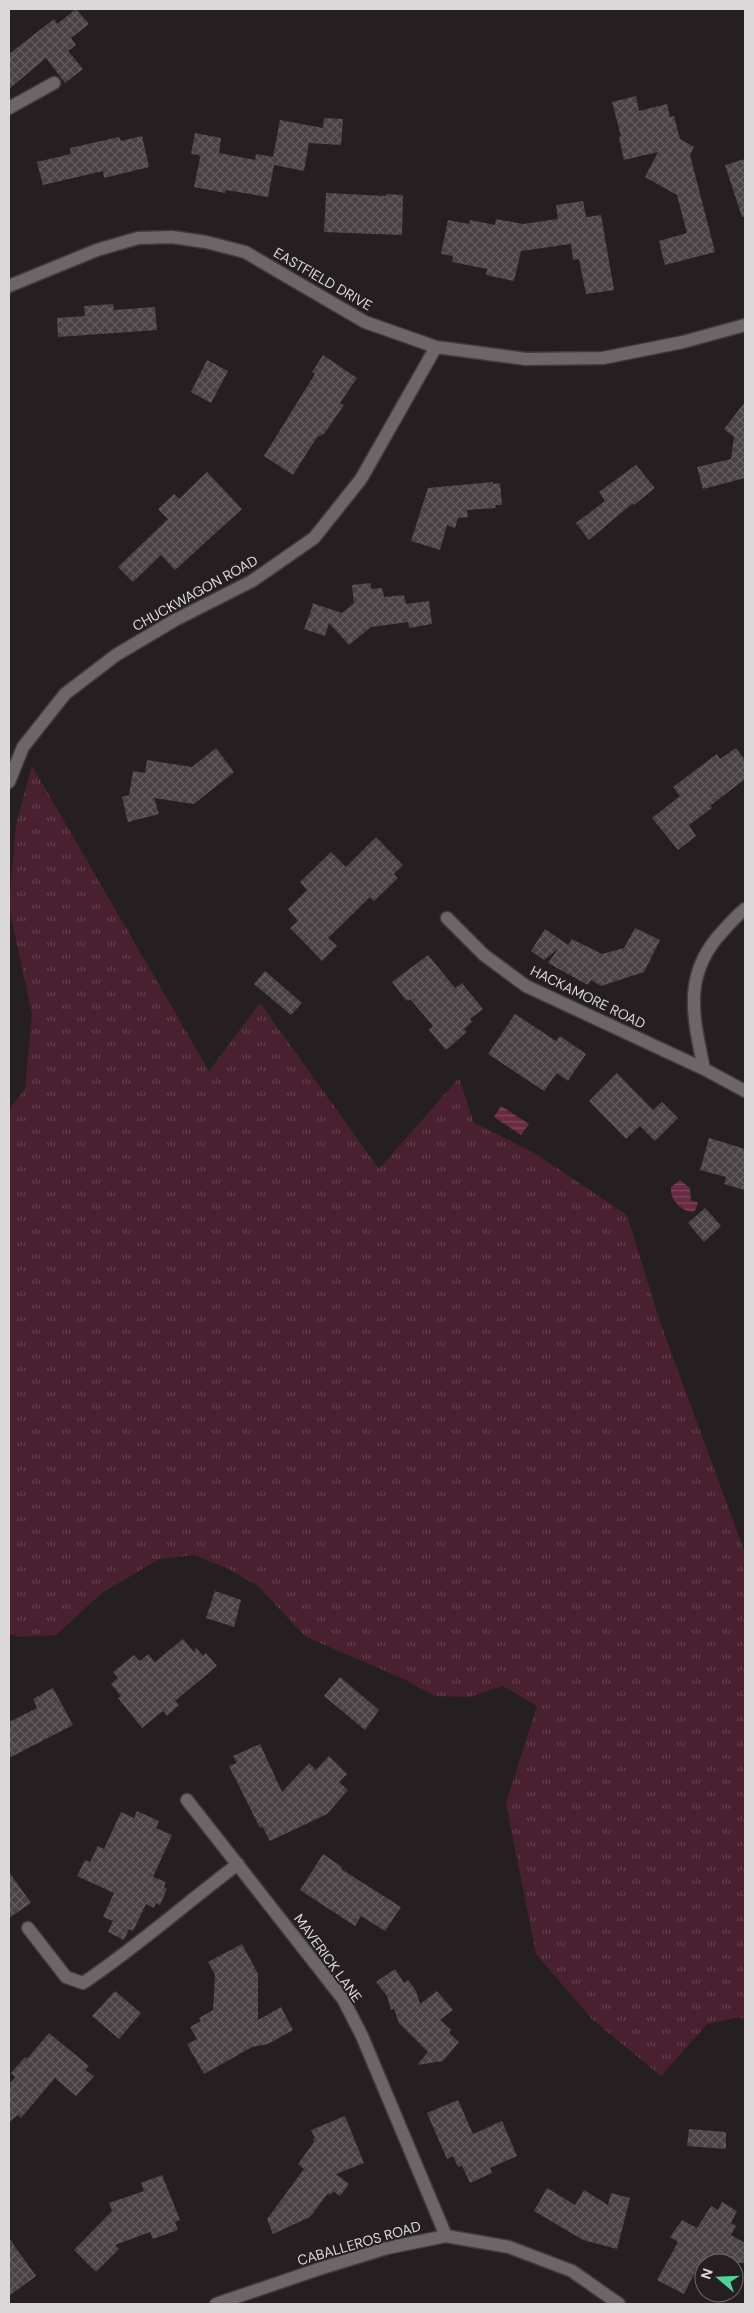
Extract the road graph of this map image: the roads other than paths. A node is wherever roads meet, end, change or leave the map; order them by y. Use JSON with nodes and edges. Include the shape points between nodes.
{"nodes":[{"id":1,"x":54,"y":83,"type":"dead end"},
{"id":2,"x":9,"y":108,"type":"edge"},
{"id":3,"x":9,"y":286,"type":"edge"},
{"id":4,"x":745,"y":325,"type":"edge"},
{"id":5,"x":436,"y":347,"type":"junction"},
{"id":6,"x":9,"y":782,"type":"edge"},
{"id":7,"x":745,"y":909,"type":"edge"},
{"id":8,"x":446,"y":918,"type":"dead end"},
{"id":9,"x":704,"y":1069,"type":"junction"},
{"id":10,"x":745,"y":1091,"type":"edge"},
{"id":11,"x":188,"y":1800,"type":"dead end"},
{"id":12,"x":238,"y":1864,"type":"junction"},
{"id":13,"x":28,"y":1928,"type":"dead end"},
{"id":14,"x":446,"y":2236,"type":"junction"},
{"id":15,"x":216,"y":2304,"type":"edge"},
{"id":16,"x":619,"y":2304,"type":"edge"}],
"edges":[{"from":1,"to":2,"type":"street"},
{"from":3,"to":5,"type":"street","name":"EASTFIELD DRIVE","via":[[97,250],[138,238],[172,237],[245,252],[365,322]]},
{"from":4,"to":5,"type":"street","name":"EASTFIELD DRIVE","via":[[683,342],[603,358],[526,359]]},
{"from":5,"to":6,"type":"street","name":"CHUCKWAGON ROAD","via":[[361,479],[314,538],[252,581],[175,620],[116,655],[66,694],[23,747]]},
{"from":7,"to":9,"type":"street","via":[[711,943],[698,966],[693,991],[695,1025]]},
{"from":8,"to":9,"type":"street","name":"HACKAMORE ROAD","via":[[484,955],[526,986]]},
{"from":9,"to":10,"type":"street"},
{"from":11,"to":12,"type":"street","name":"MAVERICK LANE"},
{"from":12,"to":13,"type":"street","via":[[83,1983],[66,1977]]},
{"from":12,"to":14,"type":"street","name":"MAVERICK LANE","via":[[343,1999],[362,2036]]},
{"from":14,"to":15,"type":"street","name":"CABALLEROS ROAD","via":[[387,2248]]},
{"from":14,"to":16,"type":"street","name":"CABALLEROS ROAD","via":[[509,2247],[572,2271]]}]}
